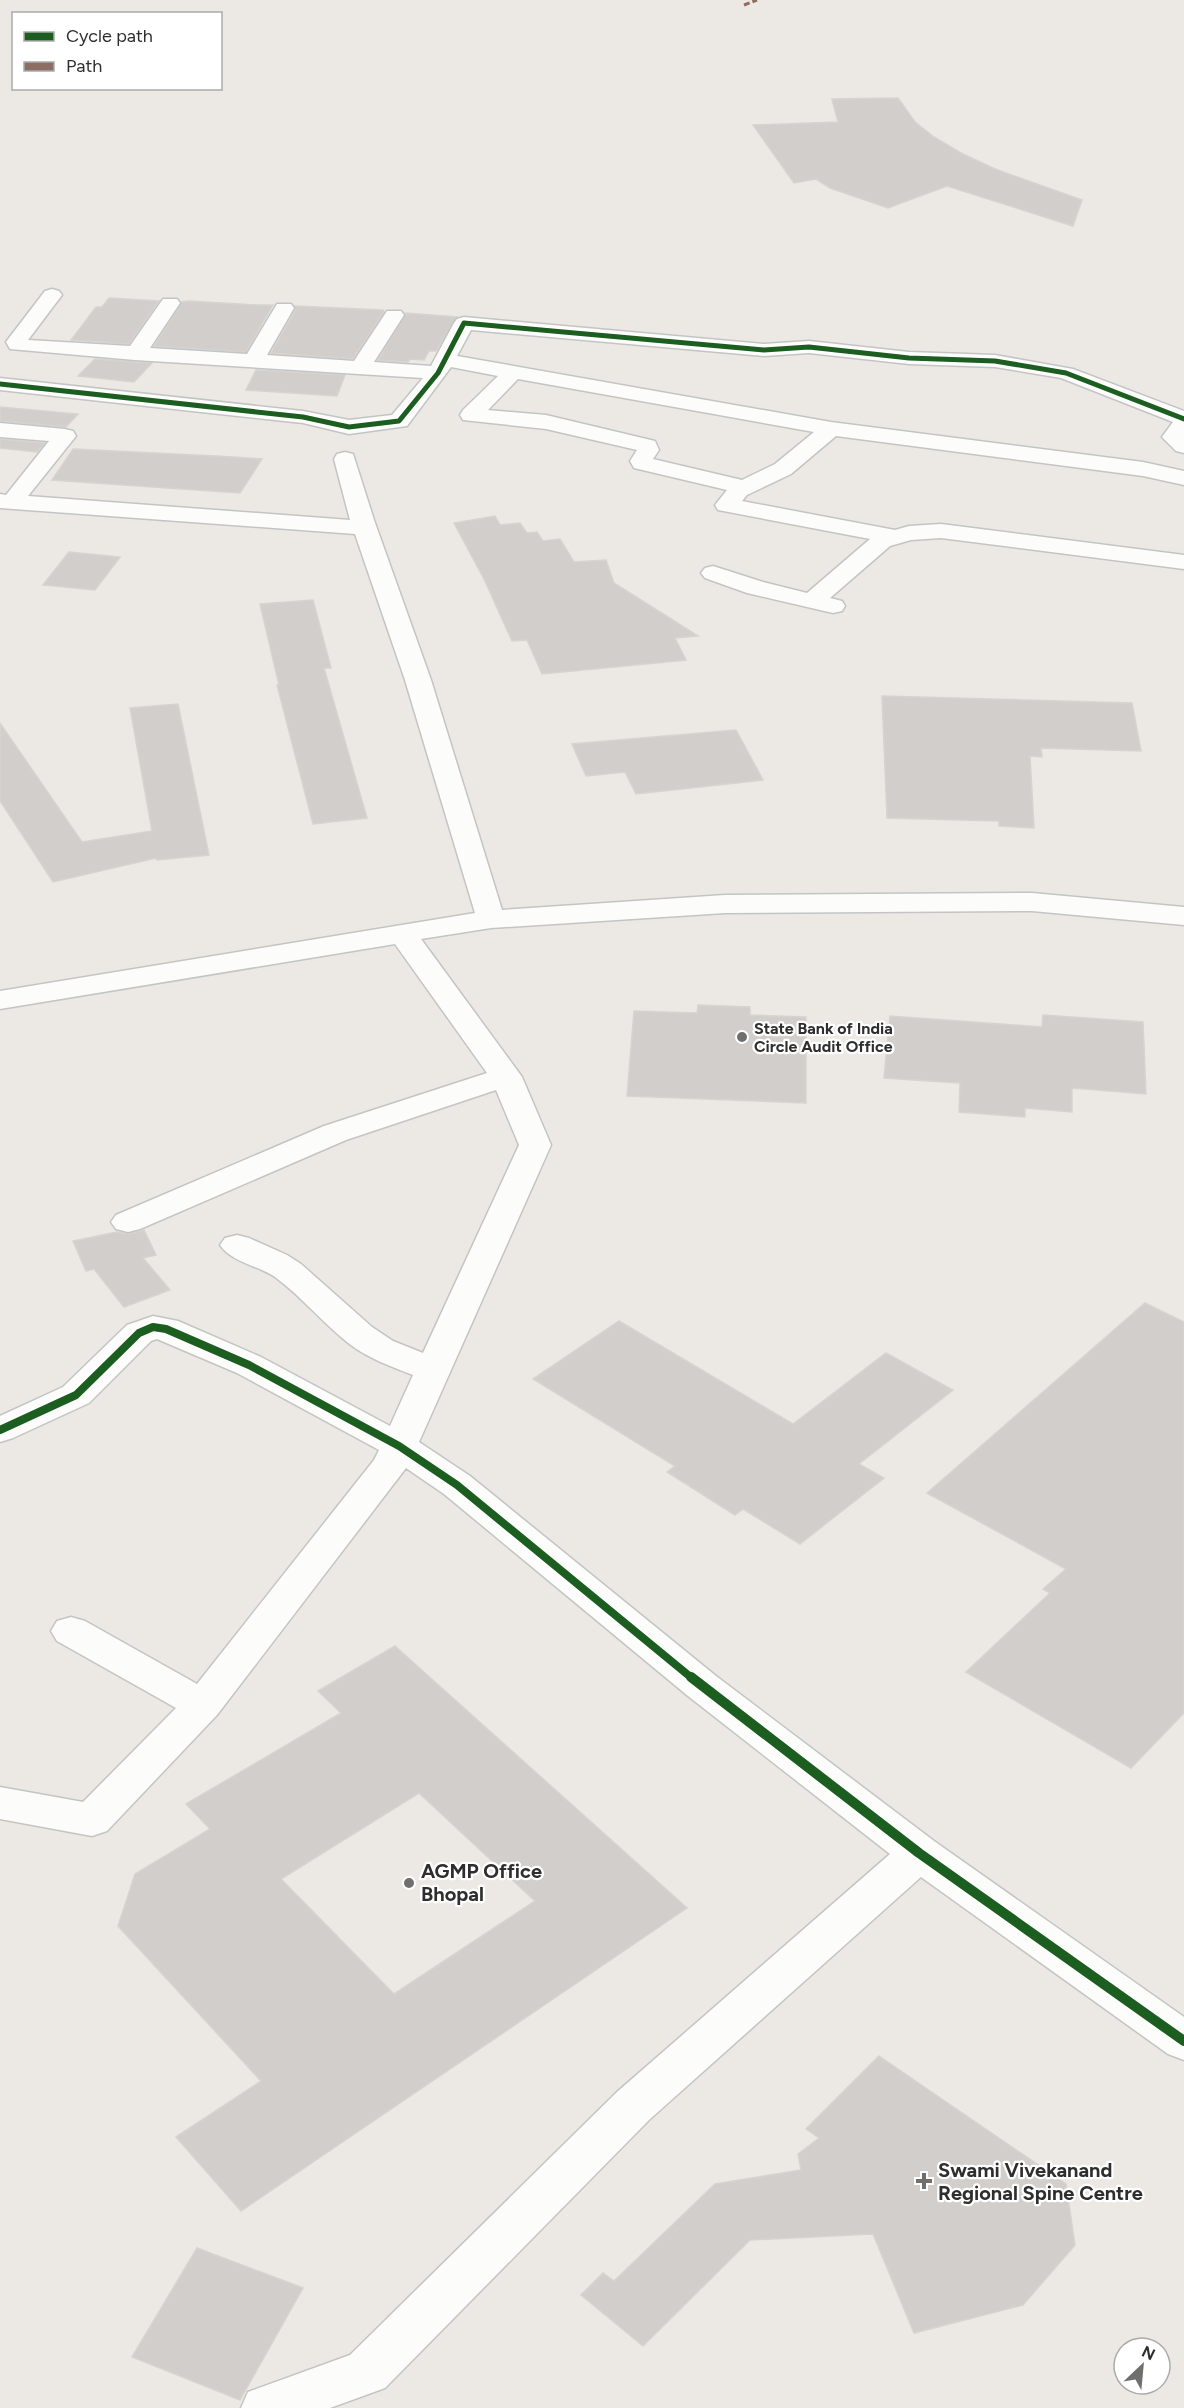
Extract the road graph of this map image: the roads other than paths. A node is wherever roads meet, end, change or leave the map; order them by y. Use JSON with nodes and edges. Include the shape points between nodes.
{"nodes":[{"id":1,"x":52,"y":295,"type":"dead end"},
{"id":2,"x":170,"y":303,"type":"dead end"},
{"id":3,"x":284,"y":308,"type":"dead end"},
{"id":4,"x":393,"y":315,"type":"dead end"},
{"id":5,"x":135,"y":354,"type":"junction"},
{"id":6,"x":253,"y":361,"type":"junction"},
{"id":7,"x":442,"y":367,"type":"junction"},
{"id":8,"x":360,"y":368,"type":"junction"},
{"id":9,"x":513,"y":372,"type":"junction"},
{"id":10,"x":0,"y":384,"type":"edge"},
{"id":11,"x":1184,"y":421,"type":"edge"},
{"id":12,"x":831,"y":429,"type":"junction"},
{"id":13,"x":0,"y":430,"type":"edge"},
{"id":14,"x":1184,"y":446,"type":"edge"},
{"id":15,"x":345,"y":459,"type":"dead end"},
{"id":16,"x":1184,"y":478,"type":"edge"},
{"id":17,"x":743,"y":487,"type":"junction"},
{"id":18,"x":6,"y":502,"type":"edge"},
{"id":19,"x":365,"y":528,"type":"junction"},
{"id":20,"x":895,"y":537,"type":"junction"},
{"id":21,"x":1184,"y":562,"type":"edge"},
{"id":22,"x":713,"y":573,"type":"dead end"},
{"id":23,"x":812,"y":602,"type":"junction"},
{"id":24,"x":839,"y":608,"type":"dead end"},
{"id":25,"x":1184,"y":916,"type":"edge"},
{"id":26,"x":491,"y":918,"type":"junction"},
{"id":27,"x":402,"y":933,"type":"junction"},
{"id":28,"x":0,"y":1000,"type":"edge"},
{"id":29,"x":506,"y":1077,"type":"junction"},
{"id":30,"x":128,"y":1222,"type":"dead end"},
{"id":31,"x":237,"y":1245,"type":"dead end"},
{"id":32,"x":434,"y":1370,"type":"junction"},
{"id":33,"x":0,"y":1430,"type":"edge"},
{"id":34,"x":399,"y":1446,"type":"junction"},
{"id":35,"x":71,"y":1631,"type":"dead end"},
{"id":36,"x":202,"y":1705,"type":"junction"},
{"id":37,"x":0,"y":1803,"type":"edge"},
{"id":38,"x":919,"y":1853,"type":"junction"},
{"id":39,"x":1184,"y":2041,"type":"edge"},
{"id":40,"x":266,"y":2408,"type":"edge"}],
"edges":[{"from":1,"to":5,"type":"street","via":[[17,345]]},
{"from":2,"to":5,"type":"street"},
{"from":3,"to":6,"type":"street"},
{"from":4,"to":8,"type":"street"},
{"from":5,"to":6,"type":"street"},
{"from":6,"to":8,"type":"street"},
{"from":7,"to":8,"type":"street"},
{"from":7,"to":9,"type":"street"},
{"from":7,"to":10,"type":"street","via":[[399,422],[349,427],[303,417]]},
{"from":7,"to":11,"type":"street","via":[[464,323],[764,350],[809,346],[909,358],[995,361],[1066,373]]},
{"from":9,"to":12,"type":"street"},
{"from":9,"to":17,"type":"street","via":[[471,415],[546,422],[610,435],[647,446],[642,463]]},
{"from":11,"to":14,"type":"street","via":[[1173,437]]},
{"from":12,"to":16,"type":"street","via":[[1143,469]]},
{"from":12,"to":17,"type":"street","via":[[783,469]]},
{"from":13,"to":18,"type":"street","via":[[65,436]]},
{"from":15,"to":19,"type":"street"},
{"from":17,"to":20,"type":"street","via":[[726,505]]},
{"from":18,"to":19,"type":"street"},
{"from":19,"to":26,"type":"street","via":[[418,680]]},
{"from":20,"to":21,"type":"street","via":[[941,531]]},
{"from":20,"to":23,"type":"street","via":[[862,555]]},
{"from":22,"to":23,"type":"street"},
{"from":23,"to":24,"type":"street"},
{"from":25,"to":26,"type":"street","via":[[1021,902],[725,904]]},
{"from":26,"to":27,"type":"street"},
{"from":27,"to":28,"type":"street"},
{"from":27,"to":29,"type":"street"},
{"from":29,"to":30,"type":"street","via":[[335,1133]]},
{"from":29,"to":32,"type":"street","via":[[535,1145]]},
{"from":31,"to":32,"type":"street","via":[[289,1271],[381,1349]]},
{"from":32,"to":34,"type":"street"},
{"from":33,"to":34,"type":"street","via":[[76,1395],[139,1333],[153,1327],[249,1365]]},
{"from":34,"to":36,"type":"street","via":[[390,1465]]},
{"from":34,"to":38,"type":"street","via":[[457,1485],[702,1686]]},
{"from":35,"to":36,"type":"street"},
{"from":36,"to":37,"type":"street","via":[[92,1820]]},
{"from":38,"to":39,"type":"street"},
{"from":38,"to":40,"type":"street","via":[[633,2106],[367,2372]]}]}
